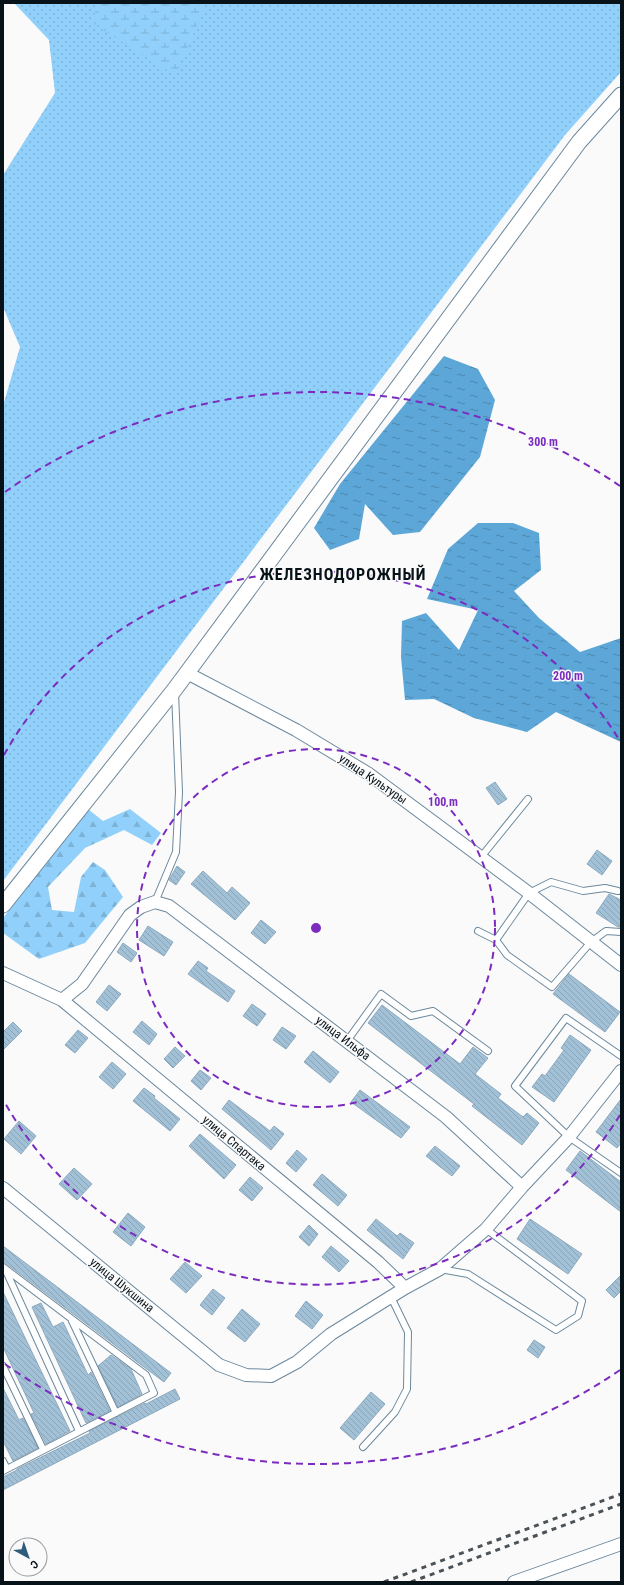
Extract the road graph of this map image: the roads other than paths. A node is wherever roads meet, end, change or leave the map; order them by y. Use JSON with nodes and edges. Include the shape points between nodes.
{"nodes":[{"id":1,"x":621,"y":94,"type":"edge"},
{"id":2,"x":187,"y":673,"type":"junction"},
{"id":3,"x":175,"y":689,"type":"junction"},
{"id":4,"x":528,"y":799,"type":"dead end"},
{"id":5,"x":481,"y":857,"type":"junction"},
{"id":6,"x":618,"y":891,"type":"dead end"},
{"id":7,"x":529,"y":893,"type":"junction"},
{"id":8,"x":155,"y":902,"type":"junction"},
{"id":9,"x":3,"y":905,"type":"edge"},
{"id":10,"x":478,"y":931,"type":"dead end"},
{"id":11,"x":621,"y":932,"type":"edge"},
{"id":12,"x":496,"y":940,"type":"junction"},
{"id":13,"x":592,"y":942,"type":"junction"},
{"id":14,"x":621,"y":965,"type":"edge"},
{"id":15,"x":3,"y":973,"type":"edge"},
{"id":16,"x":62,"y":1000,"type":"junction"},
{"id":17,"x":347,"y":1041,"type":"junction"},
{"id":18,"x":488,"y":1051,"type":"dead end"},
{"id":19,"x":621,"y":1056,"type":"edge"},
{"id":20,"x":621,"y":1071,"type":"edge"},
{"id":21,"x":569,"y":1137,"type":"junction"},
{"id":22,"x":620,"y":1171,"type":"edge"},
{"id":23,"x":522,"y":1187,"type":"junction"},
{"id":24,"x":3,"y":1188,"type":"edge"},
{"id":25,"x":486,"y":1229,"type":"junction"},
{"id":26,"x":4,"y":1268,"type":"edge"},
{"id":27,"x":440,"y":1269,"type":"junction"},
{"id":28,"x":405,"y":1288,"type":"junction"},
{"id":29,"x":391,"y":1297,"type":"junction"},
{"id":30,"x":72,"y":1320,"type":"junction"},
{"id":31,"x":3,"y":1366,"type":"edge"},
{"id":32,"x":116,"y":1413,"type":"junction"},
{"id":33,"x":79,"y":1431,"type":"junction"},
{"id":34,"x":363,"y":1447,"type":"dead end"},
{"id":35,"x":43,"y":1449,"type":"junction"},
{"id":36,"x":3,"y":1461,"type":"edge"},
{"id":37,"x":5,"y":1470,"type":"edge"},
{"id":38,"x":621,"y":1544,"type":"edge"},
{"id":39,"x":514,"y":1582,"type":"edge"}],
"edges":[{"from":1,"to":2,"type":"street","via":[[579,142]]},
{"from":2,"to":3,"type":"street"},
{"from":2,"to":5,"type":"street","name":"улица Культуры","via":[[296,730],[369,774]]},
{"from":3,"to":8,"type":"lane","via":[[179,792],[176,852]]},
{"from":3,"to":9,"type":"street"},
{"from":4,"to":5,"type":"lane"},
{"from":5,"to":7,"type":"street","name":"улица Культуры"},
{"from":6,"to":7,"type":"lane","via":[[605,888],[583,891],[551,882]]},
{"from":7,"to":12,"type":"lane"},
{"from":7,"to":13,"type":"street","name":"улица Культуры"},
{"from":8,"to":16,"type":"street","via":[[141,907],[130,915],[82,984]]},
{"from":8,"to":17,"type":"street","name":"улица Ильфа","via":[[180,913]]},
{"from":10,"to":12,"type":"lane"},
{"from":11,"to":13,"type":"lane","via":[[606,931]]},
{"from":12,"to":13,"type":"lane","via":[[507,955],[552,987]]},
{"from":13,"to":14,"type":"street","name":"улица Культуры"},
{"from":15,"to":16,"type":"street","name":"улица Спартака"},
{"from":16,"to":28,"type":"street","name":"улица Спартака","via":[[378,1262]]},
{"from":17,"to":18,"type":"lane","via":[[381,994],[411,1016],[433,1011]]},
{"from":17,"to":23,"type":"street","name":"улица Ильфа","via":[[446,1117]]},
{"from":19,"to":21,"type":"lane","via":[[566,1018],[515,1086]]},
{"from":20,"to":21,"type":"street","name":"улица Шукшина"},
{"from":21,"to":22,"type":"lane"},
{"from":21,"to":23,"type":"street","name":"улица Шукшина"},
{"from":23,"to":25,"type":"street","name":"улица Шукшина"},
{"from":24,"to":29,"type":"street","name":"улица Шукшина","via":[[219,1365],[246,1375],[271,1376],[297,1362],[331,1334]]},
{"from":25,"to":27,"type":"street","name":"улица Шукшина"},
{"from":25,"to":27,"type":"lane","via":[[582,1301],[578,1316],[556,1330],[468,1274]]},
{"from":26,"to":30,"type":"lane"},
{"from":26,"to":33,"type":"lane"},
{"from":27,"to":28,"type":"street","name":"улица Шукшина"},
{"from":28,"to":29,"type":"street","name":"улица Шукшина"},
{"from":29,"to":34,"type":"lane","via":[[408,1332],[407,1389],[395,1412]]},
{"from":30,"to":32,"type":"lane"},
{"from":30,"to":32,"type":"lane","via":[[146,1375],[154,1393]]},
{"from":31,"to":35,"type":"lane"},
{"from":32,"to":33,"type":"lane"},
{"from":33,"to":35,"type":"lane"},
{"from":35,"to":37,"type":"lane"},
{"from":36,"to":37,"type":"lane"},
{"from":38,"to":39,"type":"street"}]}
